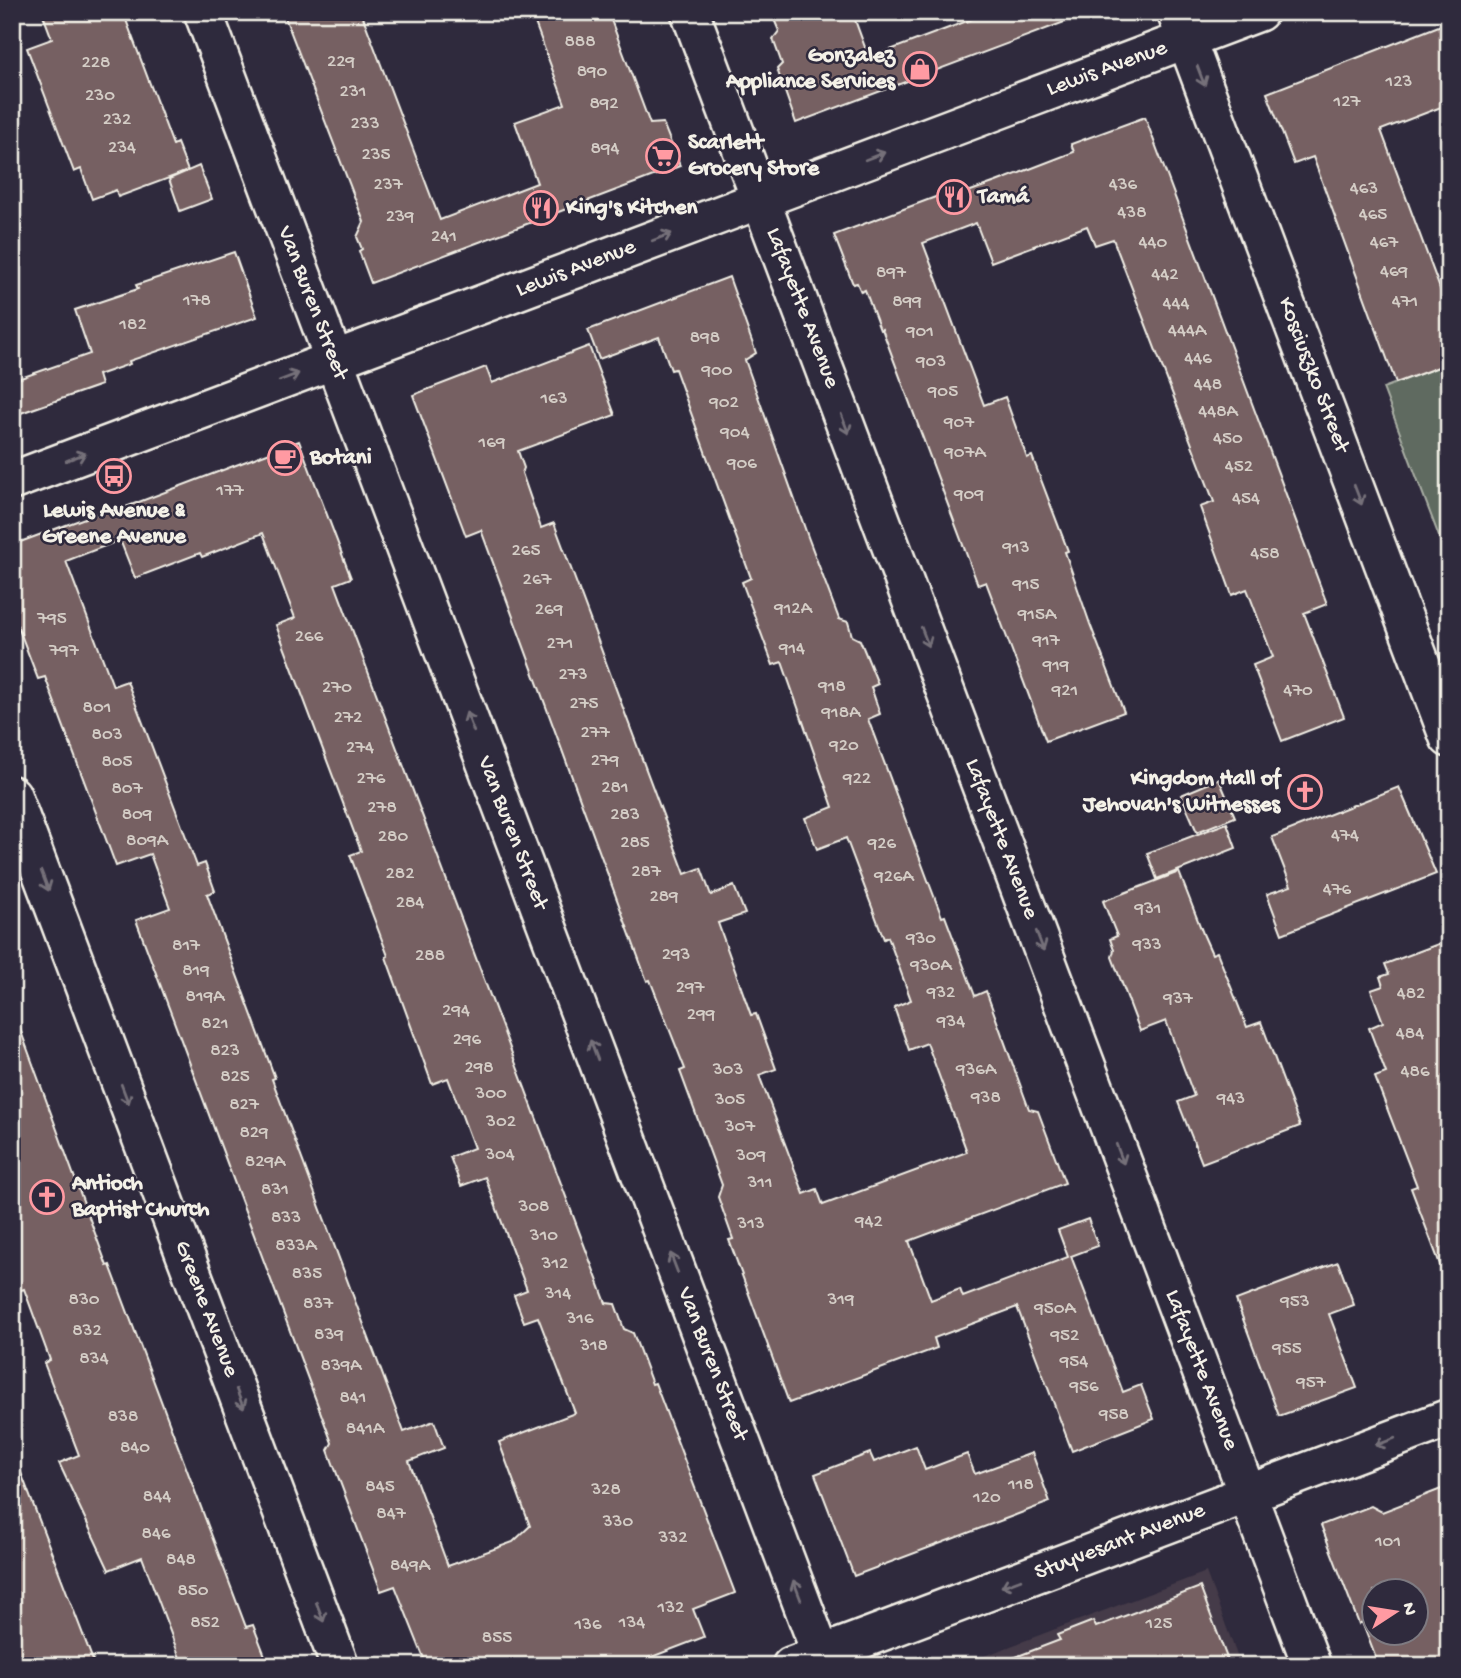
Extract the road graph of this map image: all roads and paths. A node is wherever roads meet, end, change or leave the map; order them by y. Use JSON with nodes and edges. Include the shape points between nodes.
{"nodes":[{"id":1,"x":203,"y":12,"type":"edge"},
{"id":2,"x":690,"y":12,"type":"edge"},
{"id":3,"x":1259,"y":12,"type":"edge"},
{"id":4,"x":1181,"y":26,"type":"edge"},
{"id":5,"x":761,"y":199,"type":"junction"},
{"id":6,"x":334,"y":360,"type":"junction"},
{"id":7,"x":12,"y":481,"type":"edge"},
{"id":8,"x":1449,"y":738,"type":"edge"},
{"id":9,"x":12,"y":795,"type":"edge"},
{"id":10,"x":1449,"y":1418,"type":"edge"},
{"id":11,"x":1247,"y":1493,"type":"junction"},
{"id":12,"x":806,"y":1660,"type":"edge"},
{"id":13,"x":340,"y":1666,"type":"edge"},
{"id":14,"x":1312,"y":1666,"type":"edge"}],
"edges":[{"from":1,"to":6,"type":"street","name":"Van Buren Street"},
{"from":2,"to":5,"type":"street","name":"Lafayette Avenue"},
{"from":3,"to":4,"type":"street","name":"Lewis Avenue"},
{"from":5,"to":4,"type":"street","name":"Lewis Avenue","one_way":true},
{"from":4,"to":8,"type":"street","name":"Kosciuszko Street","one_way":true},
{"from":6,"to":5,"type":"street","name":"Lewis Avenue","one_way":true},
{"from":5,"to":11,"type":"street","name":"Lafayette Avenue","one_way":true},
{"from":7,"to":6,"type":"street","name":"Lewis Avenue","one_way":true},
{"from":12,"to":6,"type":"street","name":"Van Buren Street","one_way":true},
{"from":9,"to":13,"type":"street","name":"Greene Avenue","one_way":true},
{"from":10,"to":11,"type":"street","name":"Stuyvesant Avenue","one_way":true},
{"from":11,"to":12,"type":"street","name":"Stuyvesant Avenue","one_way":true},
{"from":11,"to":14,"type":"street","name":"Lafayette Avenue"}]}
